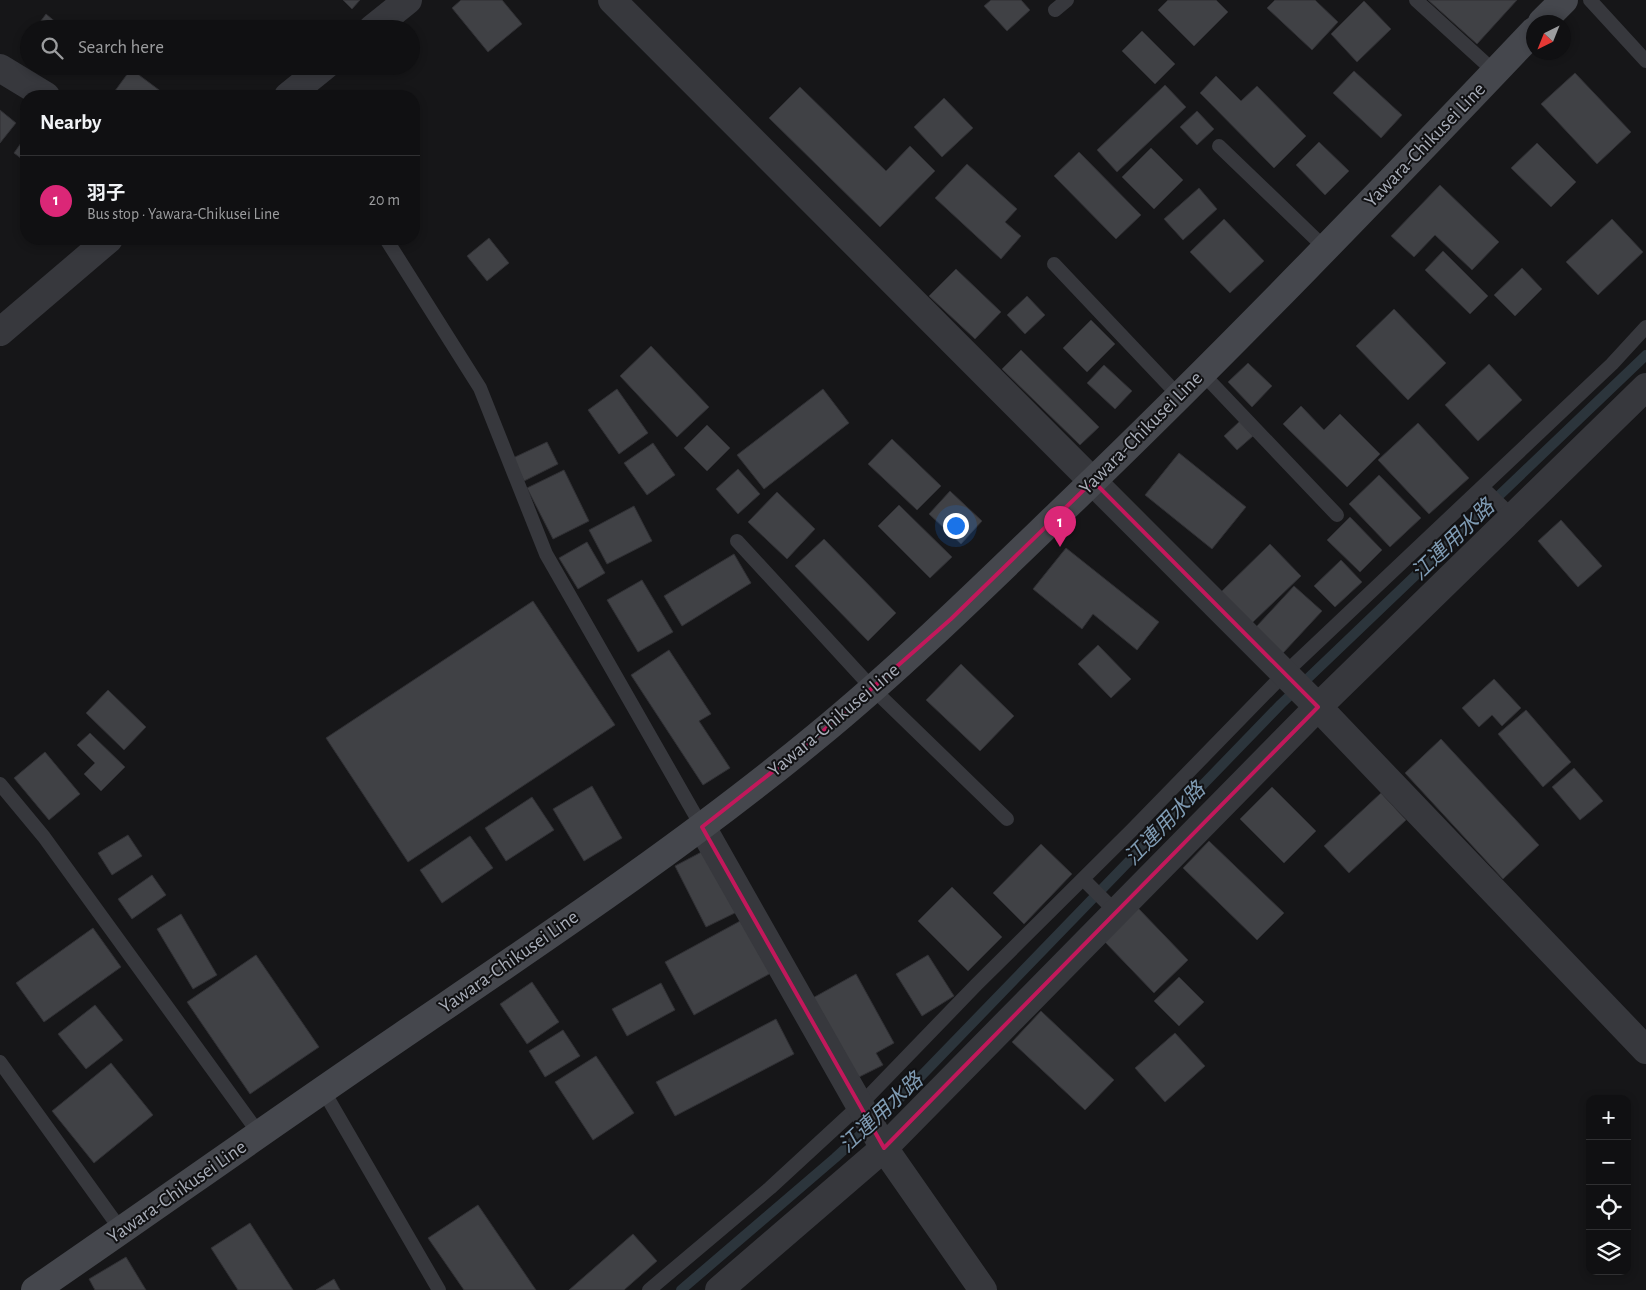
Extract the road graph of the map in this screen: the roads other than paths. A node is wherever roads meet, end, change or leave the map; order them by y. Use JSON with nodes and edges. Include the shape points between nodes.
{"nodes":[{"id":1,"x":408,"y":0,"type":"edge"},
{"id":2,"x":612,"y":0,"type":"edge"},
{"id":3,"x":1067,"y":0,"type":"edge"},
{"id":4,"x":1416,"y":0,"type":"edge"},
{"id":5,"x":1564,"y":0,"type":"edge"},
{"id":6,"x":1590,"y":0,"type":"edge"},
{"id":7,"x":1055,"y":10,"type":"dead end"},
{"id":8,"x":1549,"y":15,"type":"edge"},
{"id":9,"x":383,"y":20,"type":"edge"},
{"id":10,"x":1526,"y":40,"type":"edge"},
{"id":11,"x":1646,"y":62,"type":"edge"},
{"id":12,"x":0,"y":68,"type":"edge"},
{"id":13,"x":1494,"y":72,"type":"junction"},
{"id":14,"x":315,"y":75,"type":"edge"},
{"id":15,"x":36,"y":90,"type":"edge"},
{"id":16,"x":299,"y":90,"type":"edge"},
{"id":17,"x":1219,"y":146,"type":"dead end"},
{"id":18,"x":102,"y":245,"type":"edge"},
{"id":19,"x":390,"y":245,"type":"edge"},
{"id":20,"x":1325,"y":248,"type":"junction"},
{"id":21,"x":1054,"y":264,"type":"dead end"},
{"id":22,"x":1646,"y":327,"type":"edge"},
{"id":23,"x":0,"y":332,"type":"edge"},
{"id":24,"x":1202,"y":373,"type":"junction"},
{"id":25,"x":1646,"y":387,"type":"edge"},
{"id":26,"x":1179,"y":396,"type":"junction"},
{"id":27,"x":1093,"y":481,"type":"junction"},
{"id":28,"x":1482,"y":487,"type":"junction"},
{"id":29,"x":1337,"y":515,"type":"dead end"},
{"id":30,"x":1513,"y":517,"type":"junction"},
{"id":31,"x":737,"y":541,"type":"dead end"},
{"id":32,"x":1284,"y":674,"type":"junction"},
{"id":33,"x":873,"y":689,"type":"junction"},
{"id":34,"x":1318,"y":707,"type":"junction"},
{"id":35,"x":0,"y":784,"type":"edge"},
{"id":36,"x":1007,"y":819,"type":"dead end"},
{"id":37,"x":702,"y":827,"type":"junction"},
{"id":38,"x":1083,"y":879,"type":"junction"},
{"id":39,"x":1116,"y":912,"type":"junction"},
{"id":40,"x":1641,"y":1039,"type":"edge"},
{"id":41,"x":0,"y":1062,"type":"edge"},
{"id":42,"x":323,"y":1090,"type":"junction"},
{"id":43,"x":859,"y":1106,"type":"junction"},
{"id":44,"x":260,"y":1134,"type":"junction"},
{"id":45,"x":884,"y":1148,"type":"junction"},
{"id":46,"x":121,"y":1230,"type":"junction"},
{"id":47,"x":35,"y":1290,"type":"edge"},
{"id":48,"x":439,"y":1290,"type":"edge"},
{"id":49,"x":649,"y":1290,"type":"edge"},
{"id":50,"x":719,"y":1290,"type":"edge"},
{"id":51,"x":983,"y":1290,"type":"edge"}],
"edges":[{"from":1,"to":9,"type":"street"},
{"from":2,"to":27,"type":"street"},
{"from":3,"to":7,"type":"lane"},
{"from":4,"to":13,"type":"lane"},
{"from":5,"to":8,"type":"main road"},
{"from":6,"to":11,"type":"lane"},
{"from":10,"to":13,"type":"main road","name":"Yawara-Chikusei Line"},
{"from":12,"to":15,"type":"street"},
{"from":13,"to":20,"type":"main road","name":"Yawara-Chikusei Line"},
{"from":14,"to":16,"type":"street"},
{"from":17,"to":20,"type":"lane"},
{"from":18,"to":23,"type":"street"},
{"from":19,"to":37,"type":"lane","via":[[480,388],[546,554]]},
{"from":20,"to":24,"type":"main road","name":"Yawara-Chikusei Line"},
{"from":21,"to":26,"type":"lane"},
{"from":22,"to":28,"type":"lane","via":[[1612,364]]},
{"from":24,"to":26,"type":"main road","name":"Yawara-Chikusei Line"},
{"from":24,"to":29,"type":"lane"},
{"from":25,"to":30,"type":"street"},
{"from":26,"to":27,"type":"main road","name":"Yawara-Chikusei Line"},
{"from":27,"to":32,"type":"street"},
{"from":27,"to":33,"type":"main road","name":"Yawara-Chikusei Line","via":[[951,619]]},
{"from":28,"to":30,"type":"lane"},
{"from":28,"to":32,"type":"lane"},
{"from":30,"to":34,"type":"street"},
{"from":31,"to":33,"type":"lane"},
{"from":32,"to":34,"type":"street"},
{"from":32,"to":38,"type":"lane"},
{"from":33,"to":36,"type":"lane"},
{"from":33,"to":37,"type":"main road","name":"Yawara-Chikusei Line"},
{"from":34,"to":39,"type":"street"},
{"from":34,"to":40,"type":"street"},
{"from":35,"to":44,"type":"lane","via":[[44,837]]},
{"from":37,"to":42,"type":"main road","name":"Yawara-Chikusei Line"},
{"from":37,"to":43,"type":"street"},
{"from":38,"to":39,"type":"lane"},
{"from":38,"to":43,"type":"lane"},
{"from":39,"to":45,"type":"street"},
{"from":41,"to":46,"type":"lane"},
{"from":42,"to":44,"type":"main road","name":"Yawara-Chikusei Line"},
{"from":42,"to":48,"type":"lane"},
{"from":43,"to":45,"type":"street"},
{"from":43,"to":49,"type":"lane","via":[[770,1188]]},
{"from":44,"to":46,"type":"main road","name":"Yawara-Chikusei Line"},
{"from":45,"to":50,"type":"street"},
{"from":45,"to":51,"type":"street"},
{"from":46,"to":47,"type":"main road","name":"Yawara-Chikusei Line"}]}
